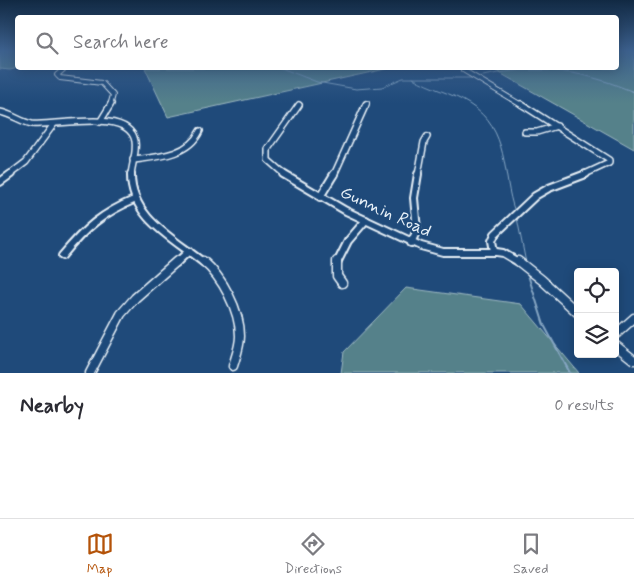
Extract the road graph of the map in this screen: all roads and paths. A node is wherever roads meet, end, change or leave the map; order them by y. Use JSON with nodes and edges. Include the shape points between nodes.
{"nodes":[{"id":1,"x":63,"y":70,"type":"edge"},
{"id":2,"x":463,"y":70,"type":"dead end"},
{"id":3,"x":367,"y":102,"type":"dead end"},
{"id":4,"x":299,"y":105,"type":"dead end"},
{"id":5,"x":0,"y":112,"type":"edge"},
{"id":6,"x":100,"y":122,"type":"junction"},
{"id":7,"x":54,"y":124,"type":"junction"},
{"id":8,"x":557,"y":126,"type":"junction"},
{"id":9,"x":200,"y":131,"type":"dead end"},
{"id":10,"x":525,"y":132,"type":"dead end"},
{"id":11,"x":427,"y":137,"type":"dead end"},
{"id":12,"x":133,"y":160,"type":"junction"},
{"id":13,"x":0,"y":182,"type":"edge"},
{"id":14,"x":320,"y":197,"type":"junction"},
{"id":15,"x":136,"y":199,"type":"junction"},
{"id":16,"x":366,"y":220,"type":"junction"},
{"id":17,"x":411,"y":243,"type":"junction"},
{"id":18,"x":189,"y":251,"type":"junction"},
{"id":19,"x":494,"y":251,"type":"junction"},
{"id":20,"x":62,"y":256,"type":"dead end"},
{"id":21,"x":342,"y":284,"type":"dead end"},
{"id":22,"x":574,"y":309,"type":"edge"},
{"id":23,"x":634,"y":318,"type":"edge"},
{"id":24,"x":619,"y":331,"type":"edge"},
{"id":25,"x":619,"y":347,"type":"edge"},
{"id":26,"x":634,"y":360,"type":"edge"},
{"id":27,"x":234,"y":366,"type":"dead end"},
{"id":28,"x":90,"y":373,"type":"edge"}],
"edges":[{"from":1,"to":6,"type":"street","via":[[58,75],[60,78],[102,83],[113,95]]},
{"from":2,"to":8,"type":"street"},
{"from":3,"to":14,"type":"street","via":[[330,183]]},
{"from":4,"to":14,"type":"street","name":"Gunnin Road","via":[[267,155],[286,178]]},
{"from":5,"to":7,"type":"street","via":[[24,122]]},
{"from":6,"to":7,"type":"street"},
{"from":6,"to":12,"type":"street","via":[[120,124],[133,134],[136,139]]},
{"from":7,"to":13,"type":"street","via":[[26,162]]},
{"from":8,"to":10,"type":"street"},
{"from":8,"to":19,"type":"street","via":[[602,154],[609,163],[538,193],[495,234],[492,241]]},
{"from":9,"to":12,"type":"street","via":[[198,137],[171,154]]},
{"from":11,"to":17,"type":"street","via":[[414,198],[417,230]]},
{"from":12,"to":15,"type":"street","via":[[130,175]]},
{"from":14,"to":16,"type":"street","name":"Gunnin Road"},
{"from":15,"to":18,"type":"street","via":[[159,228]]},
{"from":15,"to":20,"type":"street","via":[[112,208],[90,222]]},
{"from":16,"to":17,"type":"street","name":"Gunnin Road"},
{"from":16,"to":21,"type":"street","via":[[339,254],[335,268]]},
{"from":17,"to":19,"type":"street","name":"Gunnin Road","via":[[453,253]]},
{"from":18,"to":27,"type":"street","via":[[215,273],[232,303],[241,344]]},
{"from":18,"to":28,"type":"street","via":[[121,314]]},
{"from":19,"to":22,"type":"street","name":"Gunnin Road","via":[[527,268]]},
{"from":23,"to":24,"type":"street"},
{"from":25,"to":26,"type":"street"}]}
